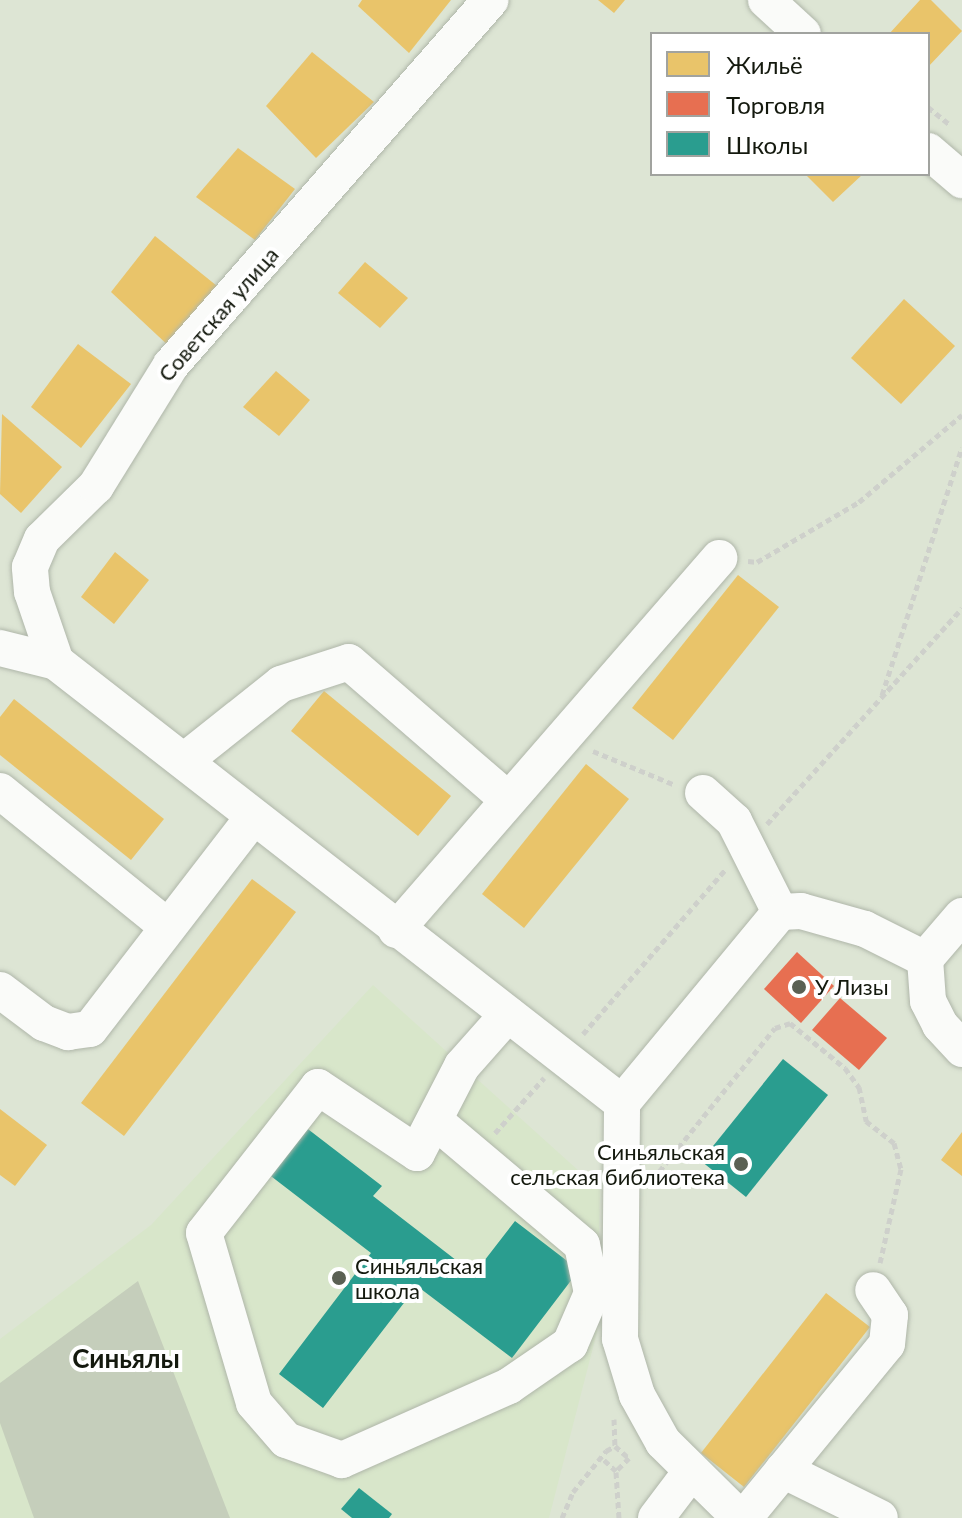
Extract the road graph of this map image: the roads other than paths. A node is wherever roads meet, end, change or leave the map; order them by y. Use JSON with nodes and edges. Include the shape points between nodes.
{"nodes":[{"id":1,"x":491,"y":0,"type":"edge"},
{"id":2,"x":766,"y":0,"type":"edge"},
{"id":3,"x":801,"y":32,"type":"edge"},
{"id":4,"x":930,"y":153,"type":"edge"},
{"id":5,"x":962,"y":180,"type":"edge"},
{"id":6,"x":42,"y":539,"type":"junction"},
{"id":7,"x":719,"y":558,"type":"road end"},
{"id":8,"x":0,"y":562,"type":"edge"},
{"id":9,"x":0,"y":648,"type":"edge"},
{"id":10,"x":56,"y":662,"type":"junction"},
{"id":11,"x":184,"y":761,"type":"junction"},
{"id":12,"x":0,"y":791,"type":"edge"},
{"id":13,"x":703,"y":793,"type":"road end"},
{"id":14,"x":506,"y":798,"type":"junction"},
{"id":15,"x":253,"y":817,"type":"junction"},
{"id":16,"x":780,"y":912,"type":"junction"},
{"id":17,"x":962,"y":916,"type":"edge"},
{"id":18,"x":168,"y":927,"type":"junction"},
{"id":19,"x":396,"y":930,"type":"junction"},
{"id":20,"x":925,"y":959,"type":"junction"},
{"id":21,"x":0,"y":990,"type":"edge"},
{"id":22,"x":508,"y":1014,"type":"junction"},
{"id":23,"x":962,"y":1049,"type":"edge"},
{"id":24,"x":622,"y":1103,"type":"junction"},
{"id":25,"x":435,"y":1121,"type":"junction"},
{"id":26,"x":873,"y":1290,"type":"road end"},
{"id":27,"x":783,"y":1470,"type":"junction"},
{"id":28,"x":690,"y":1473,"type":"junction"},
{"id":29,"x":656,"y":1518,"type":"edge"},
{"id":30,"x":742,"y":1518,"type":"edge"},
{"id":31,"x":880,"y":1518,"type":"edge"}],
"edges":[{"from":1,"to":6,"type":"street","name":"Советская улица","via":[[171,365],[96,486]]},
{"from":2,"to":3,"type":"street"},
{"from":4,"to":5,"type":"street"},
{"from":6,"to":8,"type":"street"},
{"from":6,"to":10,"type":"street","name":"Советская улица","via":[[30,567],[32,592]]},
{"from":7,"to":14,"type":"street","via":[[561,743]]},
{"from":9,"to":10,"type":"street"},
{"from":10,"to":11,"type":"street"},
{"from":11,"to":14,"type":"street","via":[[281,684],[349,662]]},
{"from":11,"to":15,"type":"street"},
{"from":12,"to":18,"type":"street"},
{"from":13,"to":16,"type":"street","via":[[734,821]]},
{"from":14,"to":19,"type":"street"},
{"from":15,"to":18,"type":"street"},
{"from":15,"to":19,"type":"street"},
{"from":16,"to":20,"type":"street","via":[[801,911],[865,929]]},
{"from":16,"to":24,"type":"street"},
{"from":17,"to":20,"type":"street"},
{"from":18,"to":21,"type":"street","via":[[90,1029],[68,1032],[44,1023]]},
{"from":19,"to":22,"type":"street"},
{"from":20,"to":23,"type":"street","via":[[928,1001],[940,1025]]},
{"from":22,"to":24,"type":"street"},
{"from":22,"to":25,"type":"street","via":[[462,1066]]},
{"from":24,"to":28,"type":"street","via":[[620,1339],[637,1395],[663,1442]]},
{"from":25,"to":25,"type":"street","via":[[582,1245],[592,1293],[570,1344],[509,1386],[342,1460],[286,1440],[254,1403],[204,1233],[318,1087],[417,1153]]},
{"from":26,"to":27,"type":"street","via":[[890,1315],[887,1344]]},
{"from":27,"to":30,"type":"street"},
{"from":27,"to":31,"type":"street"},
{"from":28,"to":29,"type":"street"},
{"from":28,"to":30,"type":"street"}]}
